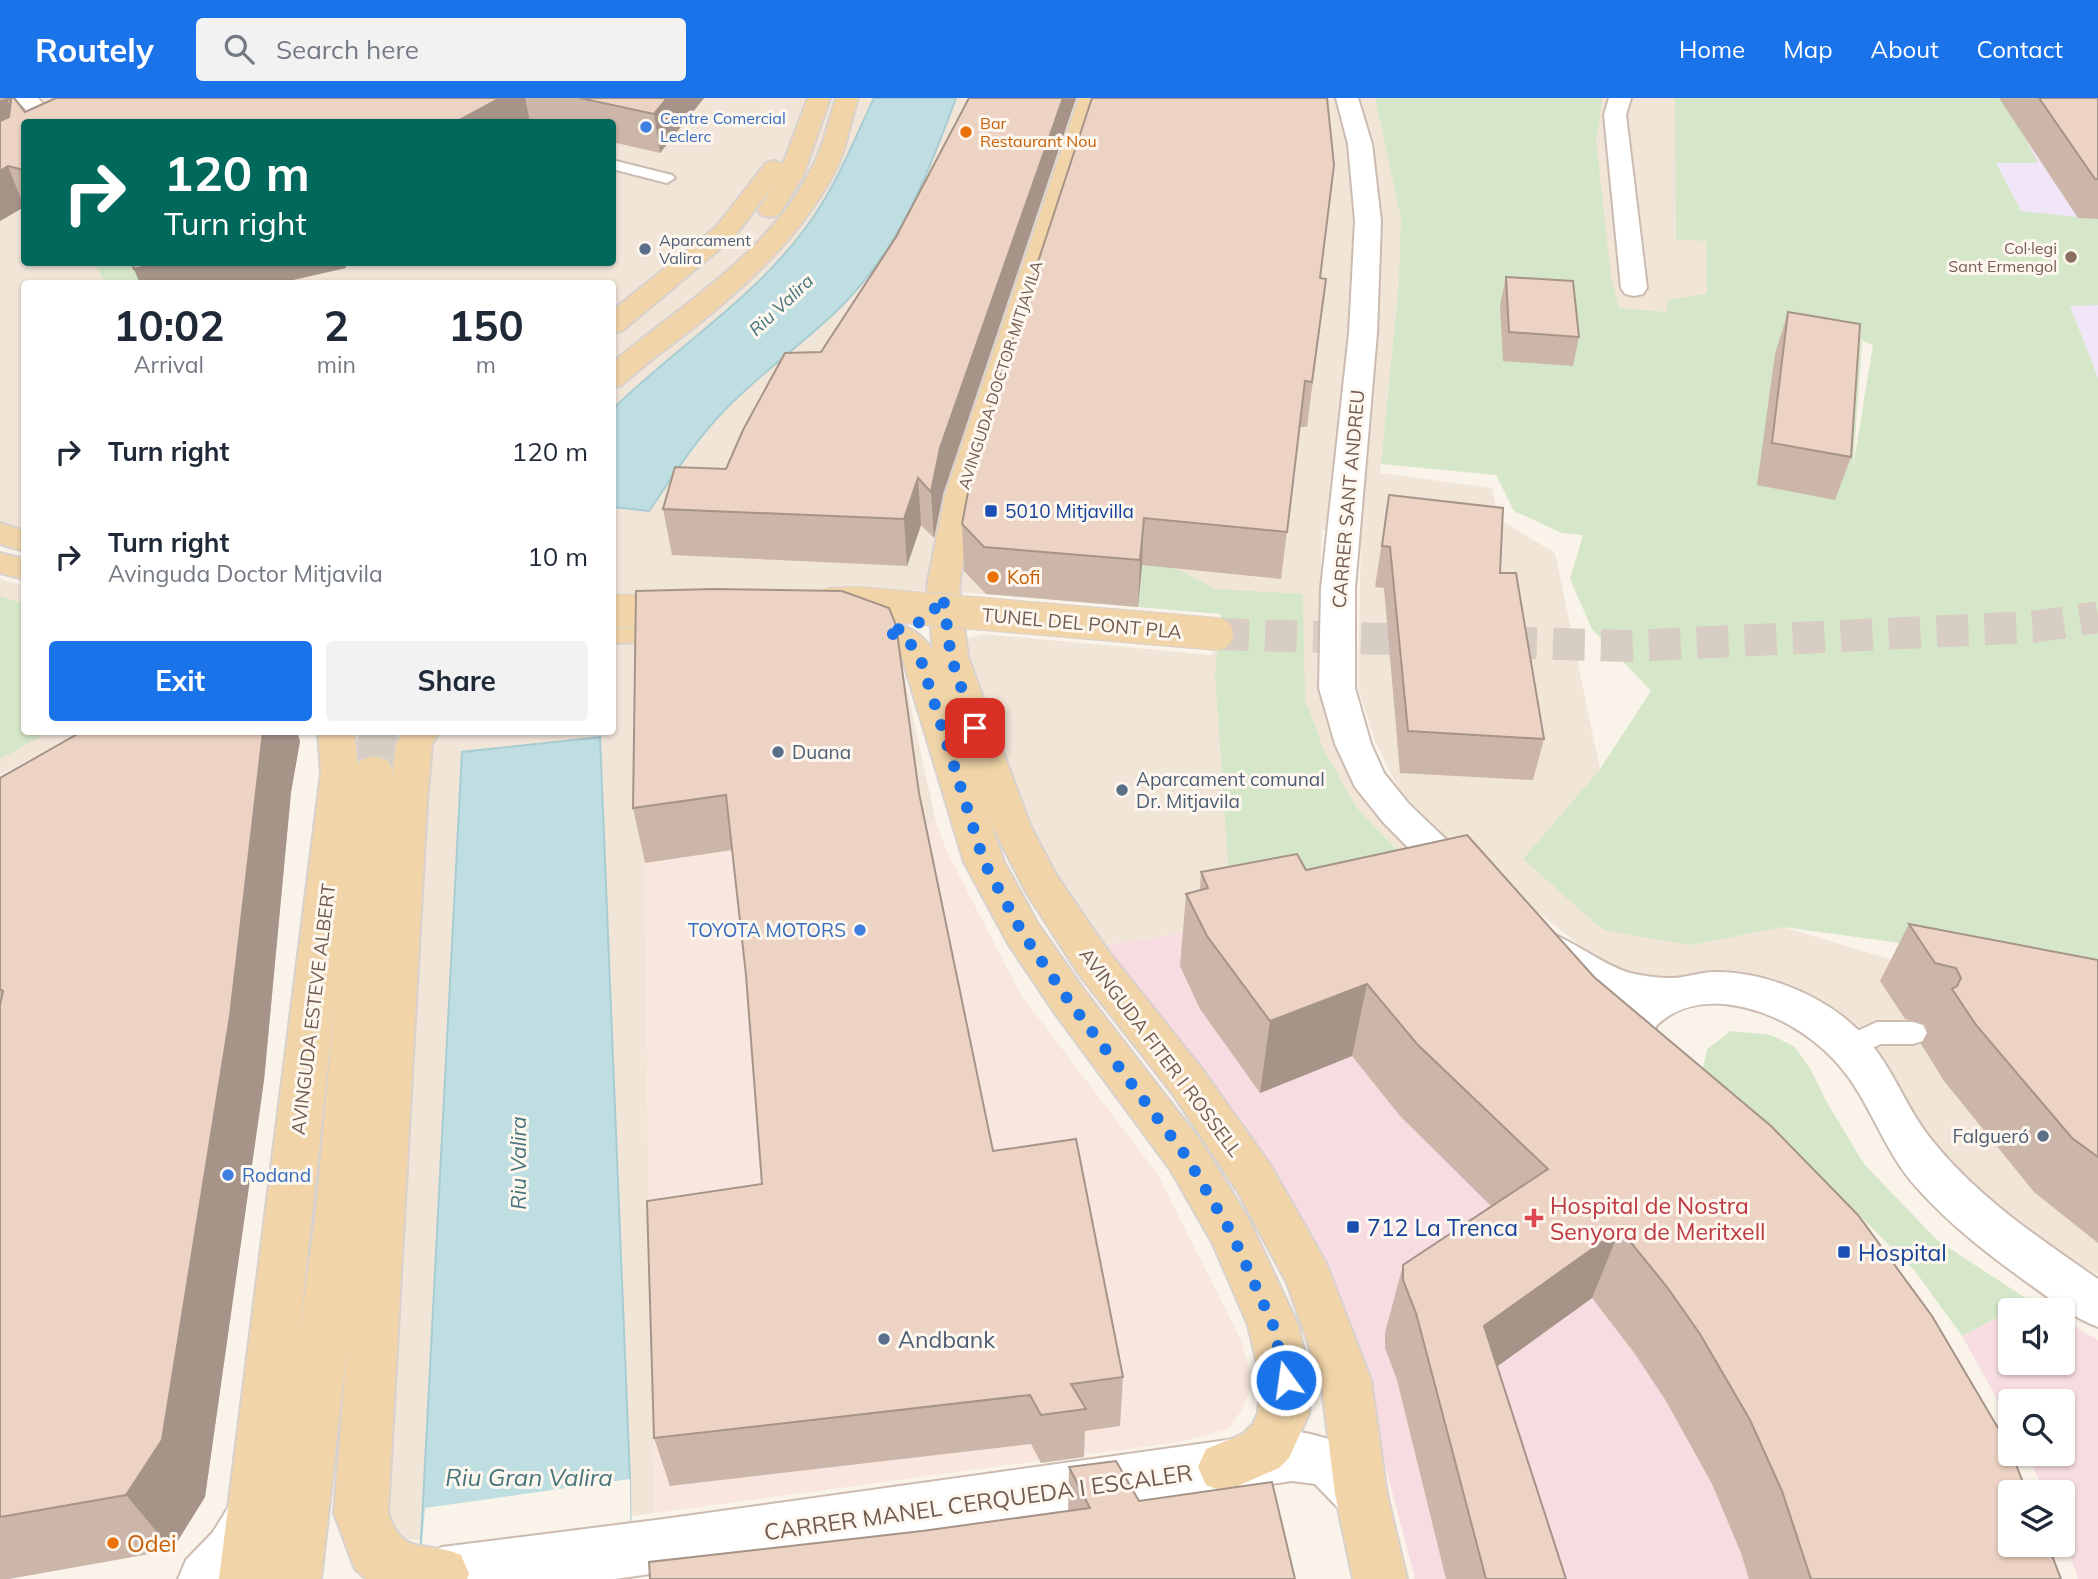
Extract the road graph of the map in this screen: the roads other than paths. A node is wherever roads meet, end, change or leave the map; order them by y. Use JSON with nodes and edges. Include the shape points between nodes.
{"nodes":[{"id":1,"x":26,"y":98,"type":"edge"},
{"id":2,"x":819,"y":98,"type":"edge"},
{"id":3,"x":847,"y":98,"type":"edge"},
{"id":4,"x":1090,"y":98,"type":"edge"},
{"id":5,"x":1347,"y":98,"type":"edge"},
{"id":6,"x":1620,"y":98,"type":"edge"},
{"id":7,"x":46,"y":119,"type":"edge"},
{"id":8,"x":810,"y":122,"type":"junction"},
{"id":9,"x":616,"y":165,"type":"edge"},
{"id":10,"x":667,"y":178,"type":"dead end"},
{"id":11,"x":1634,"y":288,"type":"dead end"},
{"id":12,"x":616,"y":322,"type":"edge"},
{"id":13,"x":616,"y":343,"type":"edge"},
{"id":14,"x":616,"y":376,"type":"edge"},
{"id":15,"x":0,"y":533,"type":"edge"},
{"id":16,"x":21,"y":540,"type":"edge"},
{"id":17,"x":0,"y":563,"type":"edge"},
{"id":18,"x":21,"y":568,"type":"edge"},
{"id":19,"x":943,"y":596,"type":"junction"},
{"id":20,"x":616,"y":611,"type":"edge"},
{"id":21,"x":616,"y":631,"type":"edge"},
{"id":22,"x":885,"y":632,"type":"junction"},
{"id":23,"x":1217,"y":634,"type":"tunnel mouth"},
{"id":24,"x":951,"y":657,"type":"joint"},
{"id":25,"x":336,"y":735,"type":"edge"},
{"id":26,"x":419,"y":735,"type":"edge"},
{"id":27,"x":374,"y":769,"type":"tunnel mouth"},
{"id":28,"x":1500,"y":913,"type":"junction"},
{"id":29,"x":1671,"y":994,"type":"junction"},
{"id":30,"x":1913,"y":1033,"type":"dead end"},
{"id":31,"x":1848,"y":1048,"type":"junction"},
{"id":32,"x":2098,"y":1305,"type":"edge"},
{"id":33,"x":1292,"y":1456,"type":"joint"},
{"id":34,"x":1224,"y":1467,"type":"junction"},
{"id":35,"x":1361,"y":1493,"type":"junction"},
{"id":36,"x":254,"y":1515,"type":"junction"},
{"id":37,"x":438,"y":1577,"type":"edge"},
{"id":38,"x":205,"y":1579,"type":"edge"},
{"id":39,"x":246,"y":1579,"type":"edge"},
{"id":40,"x":294,"y":1579,"type":"edge"},
{"id":41,"x":1380,"y":1579,"type":"edge"}],
"edges":[{"from":1,"to":7,"type":"street"},
{"from":2,"to":8,"type":"main road"},
{"from":3,"to":14,"type":"main road","via":[[827,161],[794,214],[744,269]]},
{"from":4,"to":19,"type":"main road","name":"AVINGUDA DOCTOR MITJAVILA","via":[[960,495]]},
{"from":5,"to":28,"type":"street","name":"CARRER SANT ANDREU","via":[[1360,144],[1368,221],[1363,333],[1338,588],[1337,688],[1368,778],[1396,813]]},
{"from":6,"to":11,"type":"street","via":[[1615,115]]},
{"from":8,"to":12,"type":"main road","via":[[724,232]]},
{"from":8,"to":13,"type":"main road","via":[[791,176],[745,241]]},
{"from":9,"to":10,"type":"lane"},
{"from":15,"to":16,"type":"main road"},
{"from":17,"to":18,"type":"main road"},
{"from":19,"to":22,"type":"main road","via":[[933,613],[915,626]]},
{"from":19,"to":24,"type":"main road","name":"AVINGUDA DOCTOR MITJAVILA"},
{"from":20,"to":21,"type":"main road","bridge":true,"via":[[722,618]]},
{"from":22,"to":23,"type":"main road","name":"TUNEL DEL PONT PLA","bridge":true,"via":[[811,618],[857,603]]},
{"from":22,"to":34,"type":"main road","via":[[910,641],[919,654],[984,862],[1023,934],[1186,1156],[1232,1234],[1273,1325],[1286,1380],[1283,1414],[1261,1451]]},
{"from":24,"to":35,"type":"main road","name":"AVINGUDA FITER I ROSSELL","via":[[1011,825],[1040,882],[1093,962],[1187,1081],[1255,1180],[1309,1278],[1346,1380]]},
{"from":25,"to":36,"type":"main road","name":"AVINGUDA ESTEVE ALBERT","via":[[340,773]]},
{"from":26,"to":37,"type":"main road","via":[[414,744],[408,802],[362,1513],[374,1550],[401,1573]]},
{"from":27,"to":40,"type":"main road","name":"AVINGUDA ESTEVE ALBERT","via":[[339,1211]]},
{"from":28,"to":29,"type":"street","via":[[1542,945],[1622,988]]},
{"from":28,"to":29,"type":"street","via":[[1651,1076],[1630,1035],[1643,1009]]},
{"from":29,"to":31,"type":"street","via":[[1733,988],[1783,1002],[1828,1026]]},
{"from":30,"to":31,"type":"lane","via":[[1877,1033]]},
{"from":31,"to":32,"type":"street","via":[[1868,1069],[1918,1156],[1957,1197],[2001,1239]]},
{"from":33,"to":34,"type":"street","name":"CARRER MANEL CERQUEDA I ESCALER"},
{"from":33,"to":35,"type":"street","name":"AVINGUDA FITER I ROSSELL","via":[[1319,1458],[1341,1469]]},
{"from":34,"to":37,"type":"street","name":"CARRER MANEL CERQUEDA I ESCALER"},
{"from":35,"to":41,"type":"main road","name":"AVINGUDA FITER I ROSSELL"},
{"from":36,"to":38,"type":"street","via":[[232,1551]]},
{"from":36,"to":39,"type":"main road","name":"AVINGUDA ESTEVE ALBERT"}]}
